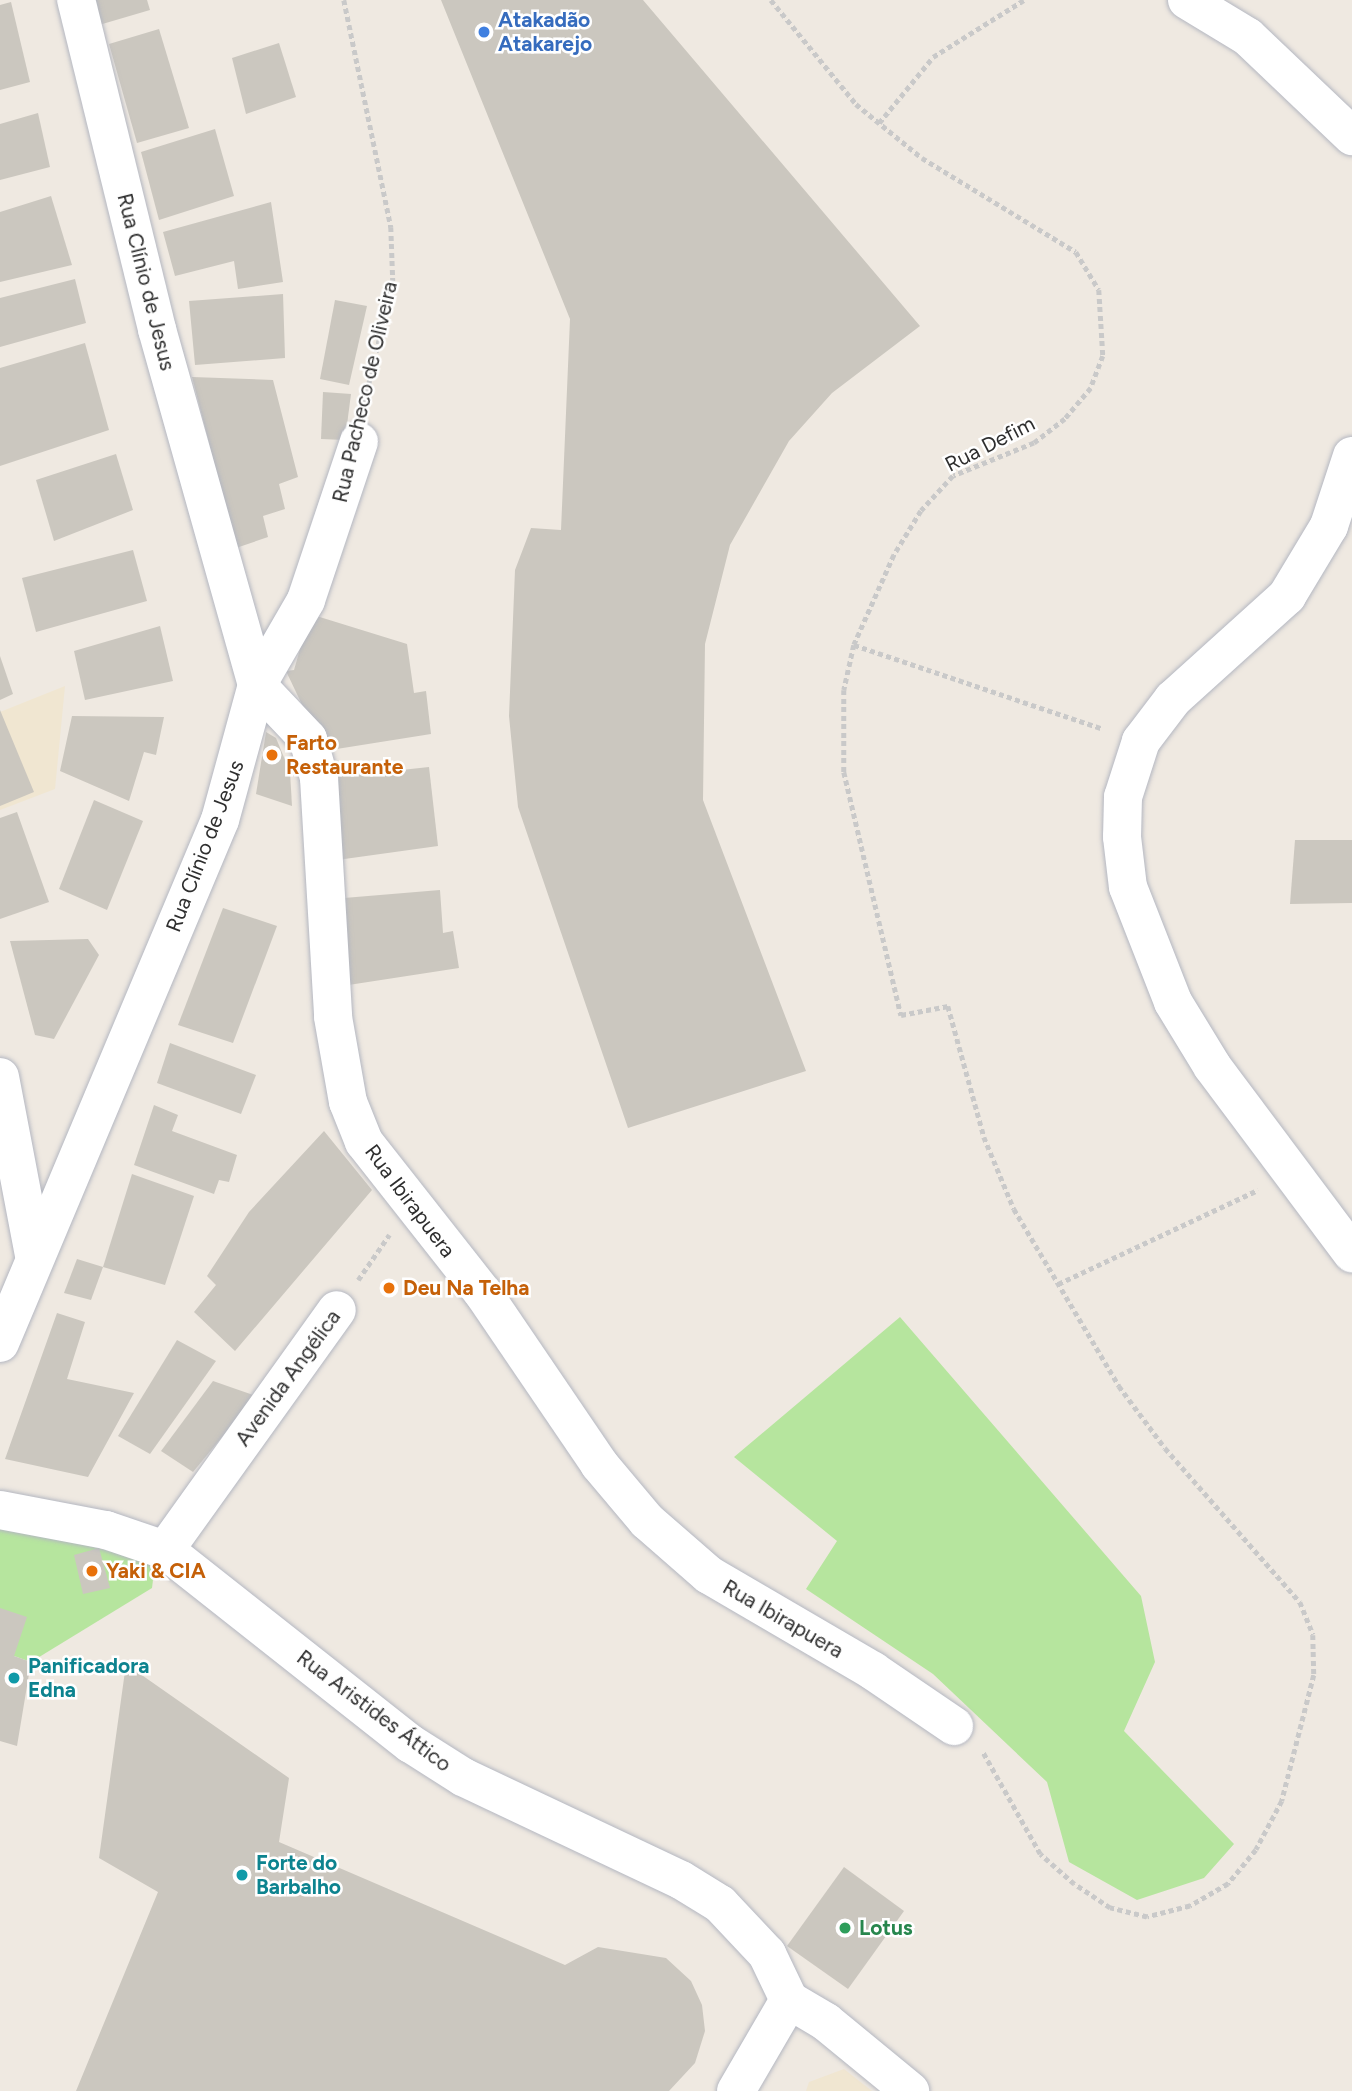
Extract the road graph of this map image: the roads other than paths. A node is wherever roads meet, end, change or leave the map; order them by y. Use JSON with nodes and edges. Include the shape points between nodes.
{"nodes":[{"id":1,"x":76,"y":0,"type":"edge"},
{"id":2,"x":1187,"y":0,"type":"edge"},
{"id":3,"x":1352,"y":136,"type":"edge"},
{"id":4,"x":359,"y":442,"type":"road end"},
{"id":5,"x":1352,"y":456,"type":"edge"},
{"id":6,"x":257,"y":685,"type":"junction"},
{"id":7,"x":0,"y":1077,"type":"edge"},
{"id":8,"x":1352,"y":1253,"type":"edge"},
{"id":9,"x":34,"y":1256,"type":"junction"},
{"id":10,"x":337,"y":1310,"type":"road end"},
{"id":11,"x":0,"y":1343,"type":"edge"},
{"id":12,"x":0,"y":1510,"type":"edge"},
{"id":13,"x":165,"y":1550,"type":"junction"},
{"id":14,"x":954,"y":1726,"type":"road end"},
{"id":15,"x":789,"y":2000,"type":"junction"},
{"id":16,"x":736,"y":2091,"type":"edge"},
{"id":17,"x":910,"y":2091,"type":"edge"}],
"edges":[{"from":1,"to":6,"type":"street","name":"Rua Clínio de Jesus","via":[[157,329]]},
{"from":2,"to":3,"type":"street","via":[[1248,37]]},
{"from":4,"to":6,"type":"street","name":"Rua Pacheco de Oliveira","via":[[306,600]]},
{"from":5,"to":8,"type":"street","via":[[1329,526],[1287,596],[1172,699],[1141,741],[1123,797],[1122,837],[1128,887],[1149,952],[1212,1066]]},
{"from":6,"to":9,"type":"street","name":"Rua Clínio de Jesus","via":[[220,820]]},
{"from":6,"to":14,"type":"street","name":"Rua Ibirapuera","via":[[308,739],[319,778],[339,1063],[364,1142],[409,1206],[483,1293],[599,1464],[654,1528],[709,1575],[873,1671]]},
{"from":7,"to":9,"type":"street"},
{"from":9,"to":11,"type":"street"},
{"from":10,"to":13,"type":"street","name":"Avenida Angélica"},
{"from":12,"to":13,"type":"street","name":"Rua Aristides Áttico","via":[[106,1530]]},
{"from":13,"to":15,"type":"street","name":"Rua Aristides Áttico","via":[[411,1744],[463,1777],[681,1880],[720,1904],[767,1954]]},
{"from":15,"to":16,"type":"street"},
{"from":15,"to":17,"type":"street","via":[[826,2021]]}]}
